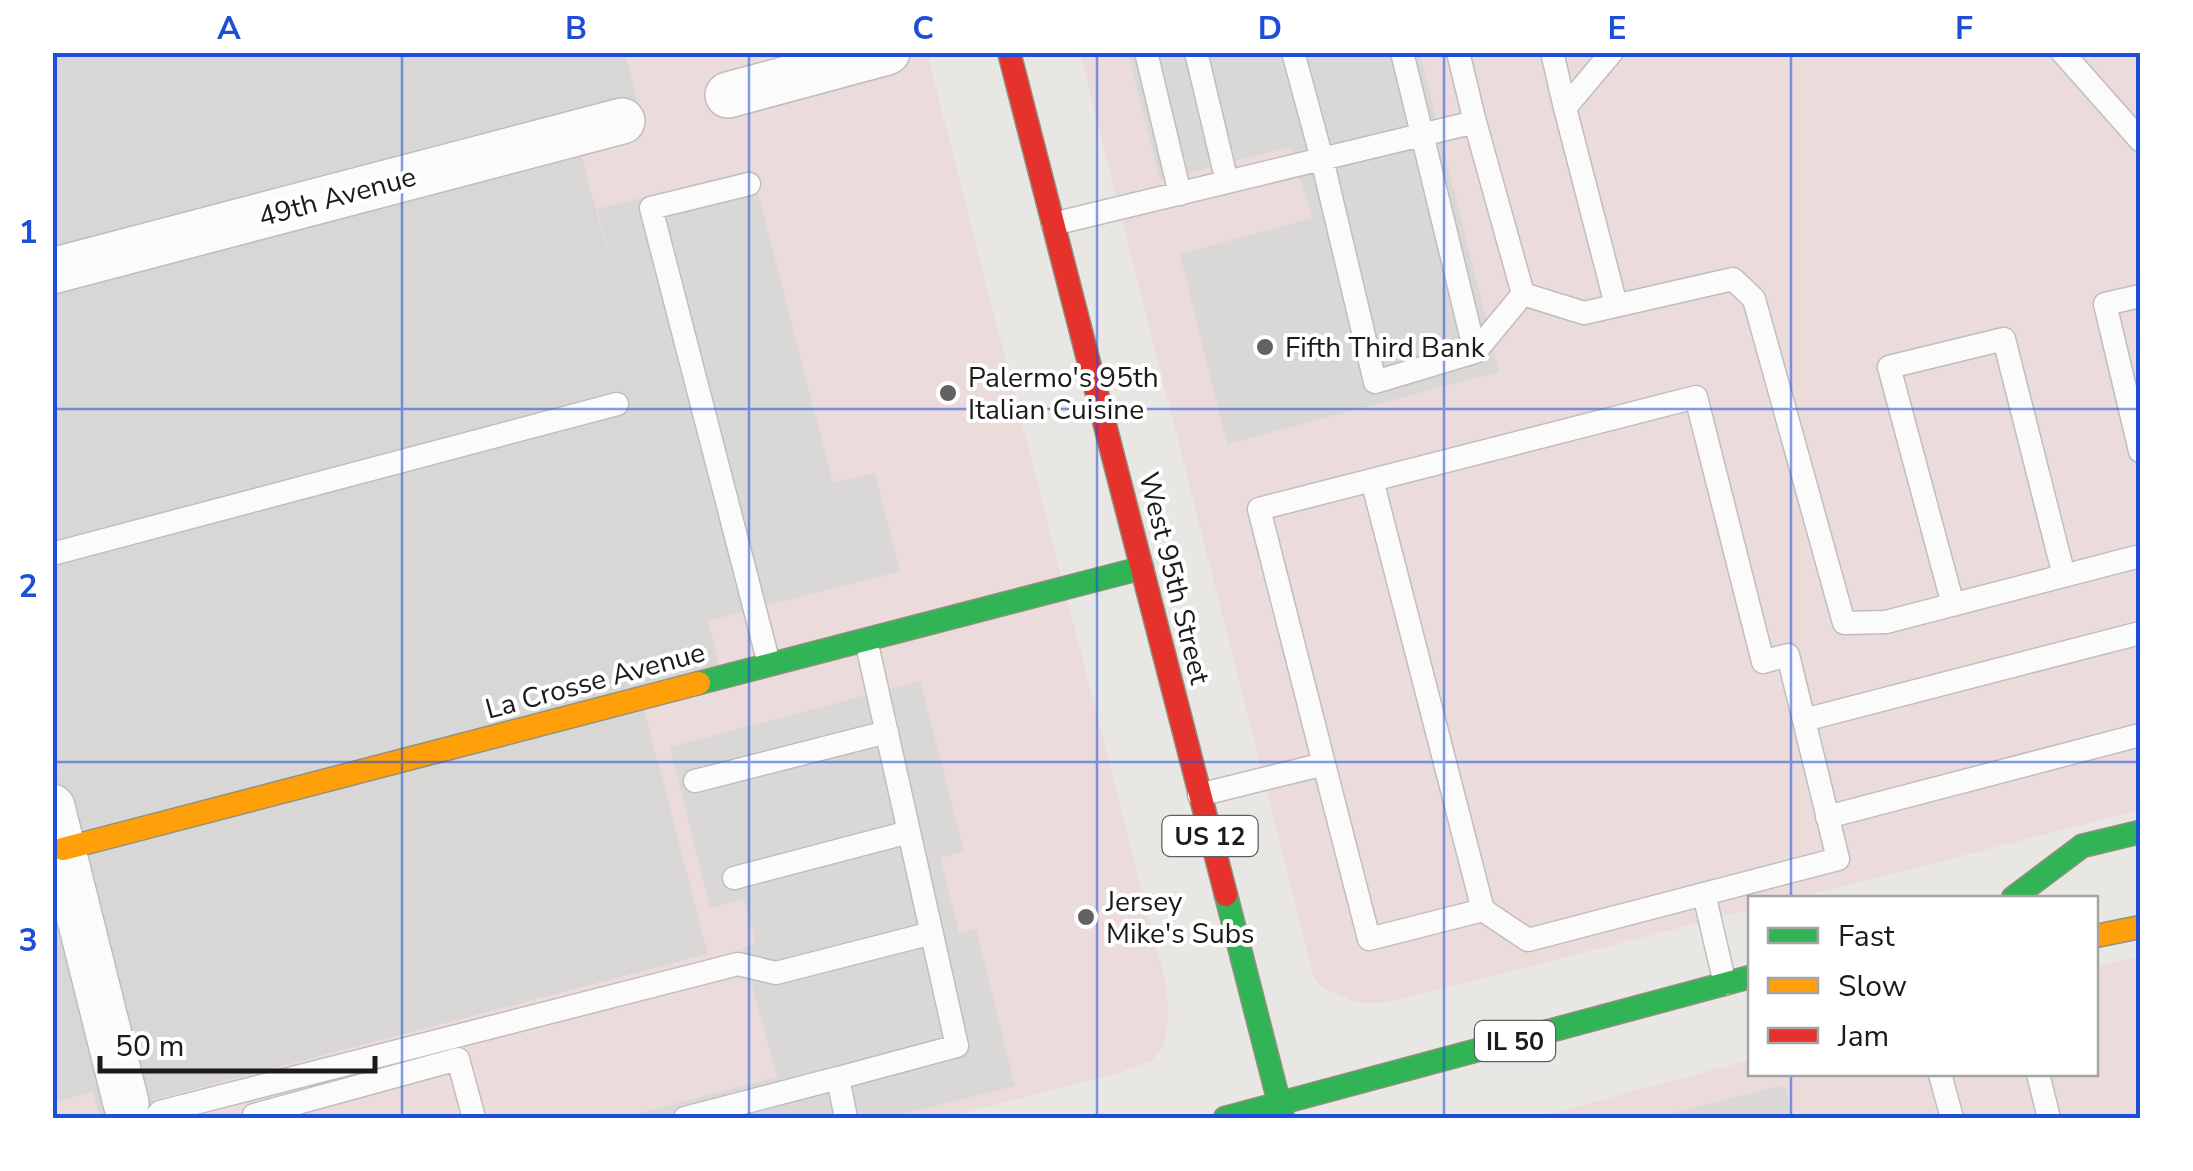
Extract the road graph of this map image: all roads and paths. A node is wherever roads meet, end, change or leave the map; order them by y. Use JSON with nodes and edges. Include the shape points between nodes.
{"nodes":[{"id":1,"x":887,"y":52,"type":"edge"},
{"id":2,"x":1009,"y":52,"type":"edge"},
{"id":3,"x":1146,"y":52,"type":"edge"},
{"id":4,"x":1196,"y":52,"type":"edge"},
{"id":5,"x":1293,"y":52,"type":"edge"},
{"id":6,"x":1402,"y":52,"type":"edge"},
{"id":7,"x":1458,"y":52,"type":"edge"},
{"id":8,"x":1552,"y":52,"type":"edge"},
{"id":9,"x":1612,"y":52,"type":"edge"},
{"id":10,"x":2062,"y":52,"type":"edge"},
{"id":11,"x":728,"y":95,"type":"dead end"},
{"id":12,"x":1565,"y":108,"type":"junction"},
{"id":13,"x":622,"y":121,"type":"dead end"},
{"id":14,"x":1475,"y":122,"type":"junction"},
{"id":15,"x":1422,"y":134,"type":"junction"},
{"id":16,"x":2140,"y":140,"type":"edge"},
{"id":17,"x":1322,"y":159,"type":"junction"},
{"id":18,"x":1227,"y":182,"type":"junction"},
{"id":19,"x":749,"y":184,"type":"dead end"},
{"id":20,"x":1180,"y":194,"type":"junction"},
{"id":21,"x":1054,"y":224,"type":"junction"},
{"id":22,"x":52,"y":272,"type":"edge"},
{"id":23,"x":1523,"y":294,"type":"junction"},
{"id":24,"x":2140,"y":296,"type":"edge"},
{"id":25,"x":1616,"y":305,"type":"junction"},
{"id":26,"x":1475,"y":352,"type":"junction"},
{"id":27,"x":617,"y":404,"type":"dead end"},
{"id":28,"x":2140,"y":450,"type":"edge"},
{"id":29,"x":1372,"y":480,"type":"junction"},
{"id":30,"x":52,"y":554,"type":"edge"},
{"id":31,"x":2140,"y":556,"type":"edge"},
{"id":32,"x":1142,"y":568,"type":"junction"},
{"id":33,"x":2064,"y":576,"type":"junction"},
{"id":34,"x":1953,"y":604,"type":"junction"},
{"id":35,"x":2140,"y":633,"type":"edge"},
{"id":36,"x":866,"y":640,"type":"junction"},
{"id":37,"x":770,"y":665,"type":"junction"},
{"id":38,"x":1804,"y":720,"type":"junction"},
{"id":39,"x":886,"y":732,"type":"junction"},
{"id":40,"x":2140,"y":736,"type":"edge"},
{"id":41,"x":1324,"y":764,"type":"junction"},
{"id":42,"x":695,"y":781,"type":"dead end"},
{"id":43,"x":1199,"y":795,"type":"junction"},
{"id":44,"x":1828,"y":817,"type":"junction"},
{"id":45,"x":58,"y":828,"type":"edge"},
{"id":46,"x":909,"y":832,"type":"junction"},
{"id":47,"x":2140,"y":832,"type":"edge"},
{"id":48,"x":734,"y":878,"type":"dead end"},
{"id":49,"x":1704,"y":894,"type":"junction"},
{"id":50,"x":2016,"y":896,"type":"edge"},
{"id":51,"x":1483,"y":910,"type":"junction"},
{"id":52,"x":2140,"y":927,"type":"edge"},
{"id":53,"x":932,"y":933,"type":"junction"},
{"id":54,"x":2098,"y":936,"type":"edge"},
{"id":55,"x":1748,"y":978,"type":"edge"},
{"id":56,"x":1724,"y":984,"type":"junction"},
{"id":57,"x":1941,"y":1076,"type":"edge"},
{"id":58,"x":2039,"y":1076,"type":"edge"},
{"id":59,"x":838,"y":1078,"type":"junction"},
{"id":60,"x":141,"y":1111,"type":"edge"},
{"id":61,"x":1281,"y":1111,"type":"edge"},
{"id":62,"x":255,"y":1118,"type":"edge"},
{"id":63,"x":474,"y":1118,"type":"edge"},
{"id":64,"x":685,"y":1118,"type":"edge"},
{"id":65,"x":846,"y":1118,"type":"edge"},
{"id":66,"x":1225,"y":1118,"type":"edge"},
{"id":67,"x":1952,"y":1118,"type":"edge"},
{"id":68,"x":2050,"y":1118,"type":"edge"}],
"edges":[{"from":1,"to":11,"type":"street"},
{"from":2,"to":21,"type":"main road","name":"West 95th Street","number":"US 12"},
{"from":3,"to":20,"type":"lane"},
{"from":4,"to":18,"type":"lane"},
{"from":5,"to":17,"type":"lane"},
{"from":6,"to":15,"type":"lane"},
{"from":7,"to":14,"type":"lane"},
{"from":8,"to":12,"type":"lane"},
{"from":9,"to":12,"type":"lane"},
{"from":10,"to":16,"type":"lane"},
{"from":12,"to":25,"type":"lane"},
{"from":13,"to":22,"type":"street","name":"49th Avenue"},
{"from":14,"to":15,"type":"lane"},
{"from":14,"to":23,"type":"lane"},
{"from":15,"to":17,"type":"lane"},
{"from":15,"to":26,"type":"lane"},
{"from":17,"to":18,"type":"lane"},
{"from":17,"to":26,"type":"lane","via":[[1374,382]]},
{"from":18,"to":20,"type":"lane"},
{"from":19,"to":37,"type":"lane","via":[[652,208]]},
{"from":20,"to":21,"type":"lane"},
{"from":21,"to":32,"type":"main road","name":"West 95th Street","number":"US 12"},
{"from":23,"to":25,"type":"lane","via":[[1584,313]]},
{"from":23,"to":26,"type":"lane"},
{"from":24,"to":28,"type":"lane","via":[[2105,304]]},
{"from":25,"to":34,"type":"lane","via":[[1733,279],[1754,299],[1844,623],[1886,622]]},
{"from":27,"to":30,"type":"lane"},
{"from":29,"to":38,"type":"lane","via":[[1696,398],[1763,662],[1788,656]]},
{"from":29,"to":41,"type":"lane","via":[[1259,509]]},
{"from":29,"to":51,"type":"lane"},
{"from":31,"to":33,"type":"lane"},
{"from":32,"to":36,"type":"main road","name":"La Crosse Avenue"},
{"from":32,"to":43,"type":"main road","name":"West 95th Street","number":"US 12"},
{"from":33,"to":34,"type":"lane"},
{"from":33,"to":34,"type":"lane","via":[[2004,338],[1889,367]]},
{"from":35,"to":38,"type":"lane"},
{"from":36,"to":37,"type":"main road","name":"La Crosse Avenue"},
{"from":36,"to":39,"type":"lane"},
{"from":37,"to":45,"type":"main road","name":"La Crosse Avenue"},
{"from":38,"to":44,"type":"lane"},
{"from":39,"to":42,"type":"lane"},
{"from":39,"to":46,"type":"lane"},
{"from":40,"to":44,"type":"lane"},
{"from":41,"to":43,"type":"lane"},
{"from":41,"to":51,"type":"lane","via":[[1368,939]]},
{"from":43,"to":61,"type":"main road","name":"West 95th Street","number":"US 12"},
{"from":44,"to":49,"type":"lane","via":[[1838,858]]},
{"from":45,"to":60,"type":"street"},
{"from":46,"to":48,"type":"lane"},
{"from":46,"to":53,"type":"lane"},
{"from":47,"to":50,"type":"main road","via":[[2082,846]]},
{"from":49,"to":51,"type":"lane","via":[[1528,940]]},
{"from":49,"to":56,"type":"lane"},
{"from":52,"to":54,"type":"main road"},
{"from":53,"to":59,"type":"lane","via":[[957,1046]]},
{"from":53,"to":60,"type":"lane","via":[[776,973],[738,964],[160,1112]]},
{"from":55,"to":56,"type":"main road","number":"IL 50"},
{"from":56,"to":61,"type":"main road","number":"IL 50"},
{"from":57,"to":67,"type":"lane"},
{"from":58,"to":68,"type":"lane"},
{"from":59,"to":64,"type":"lane"},
{"from":59,"to":65,"type":"lane"},
{"from":61,"to":66,"type":"main road","number":"IL 50"},
{"from":62,"to":63,"type":"lane","via":[[458,1059]]}]}
